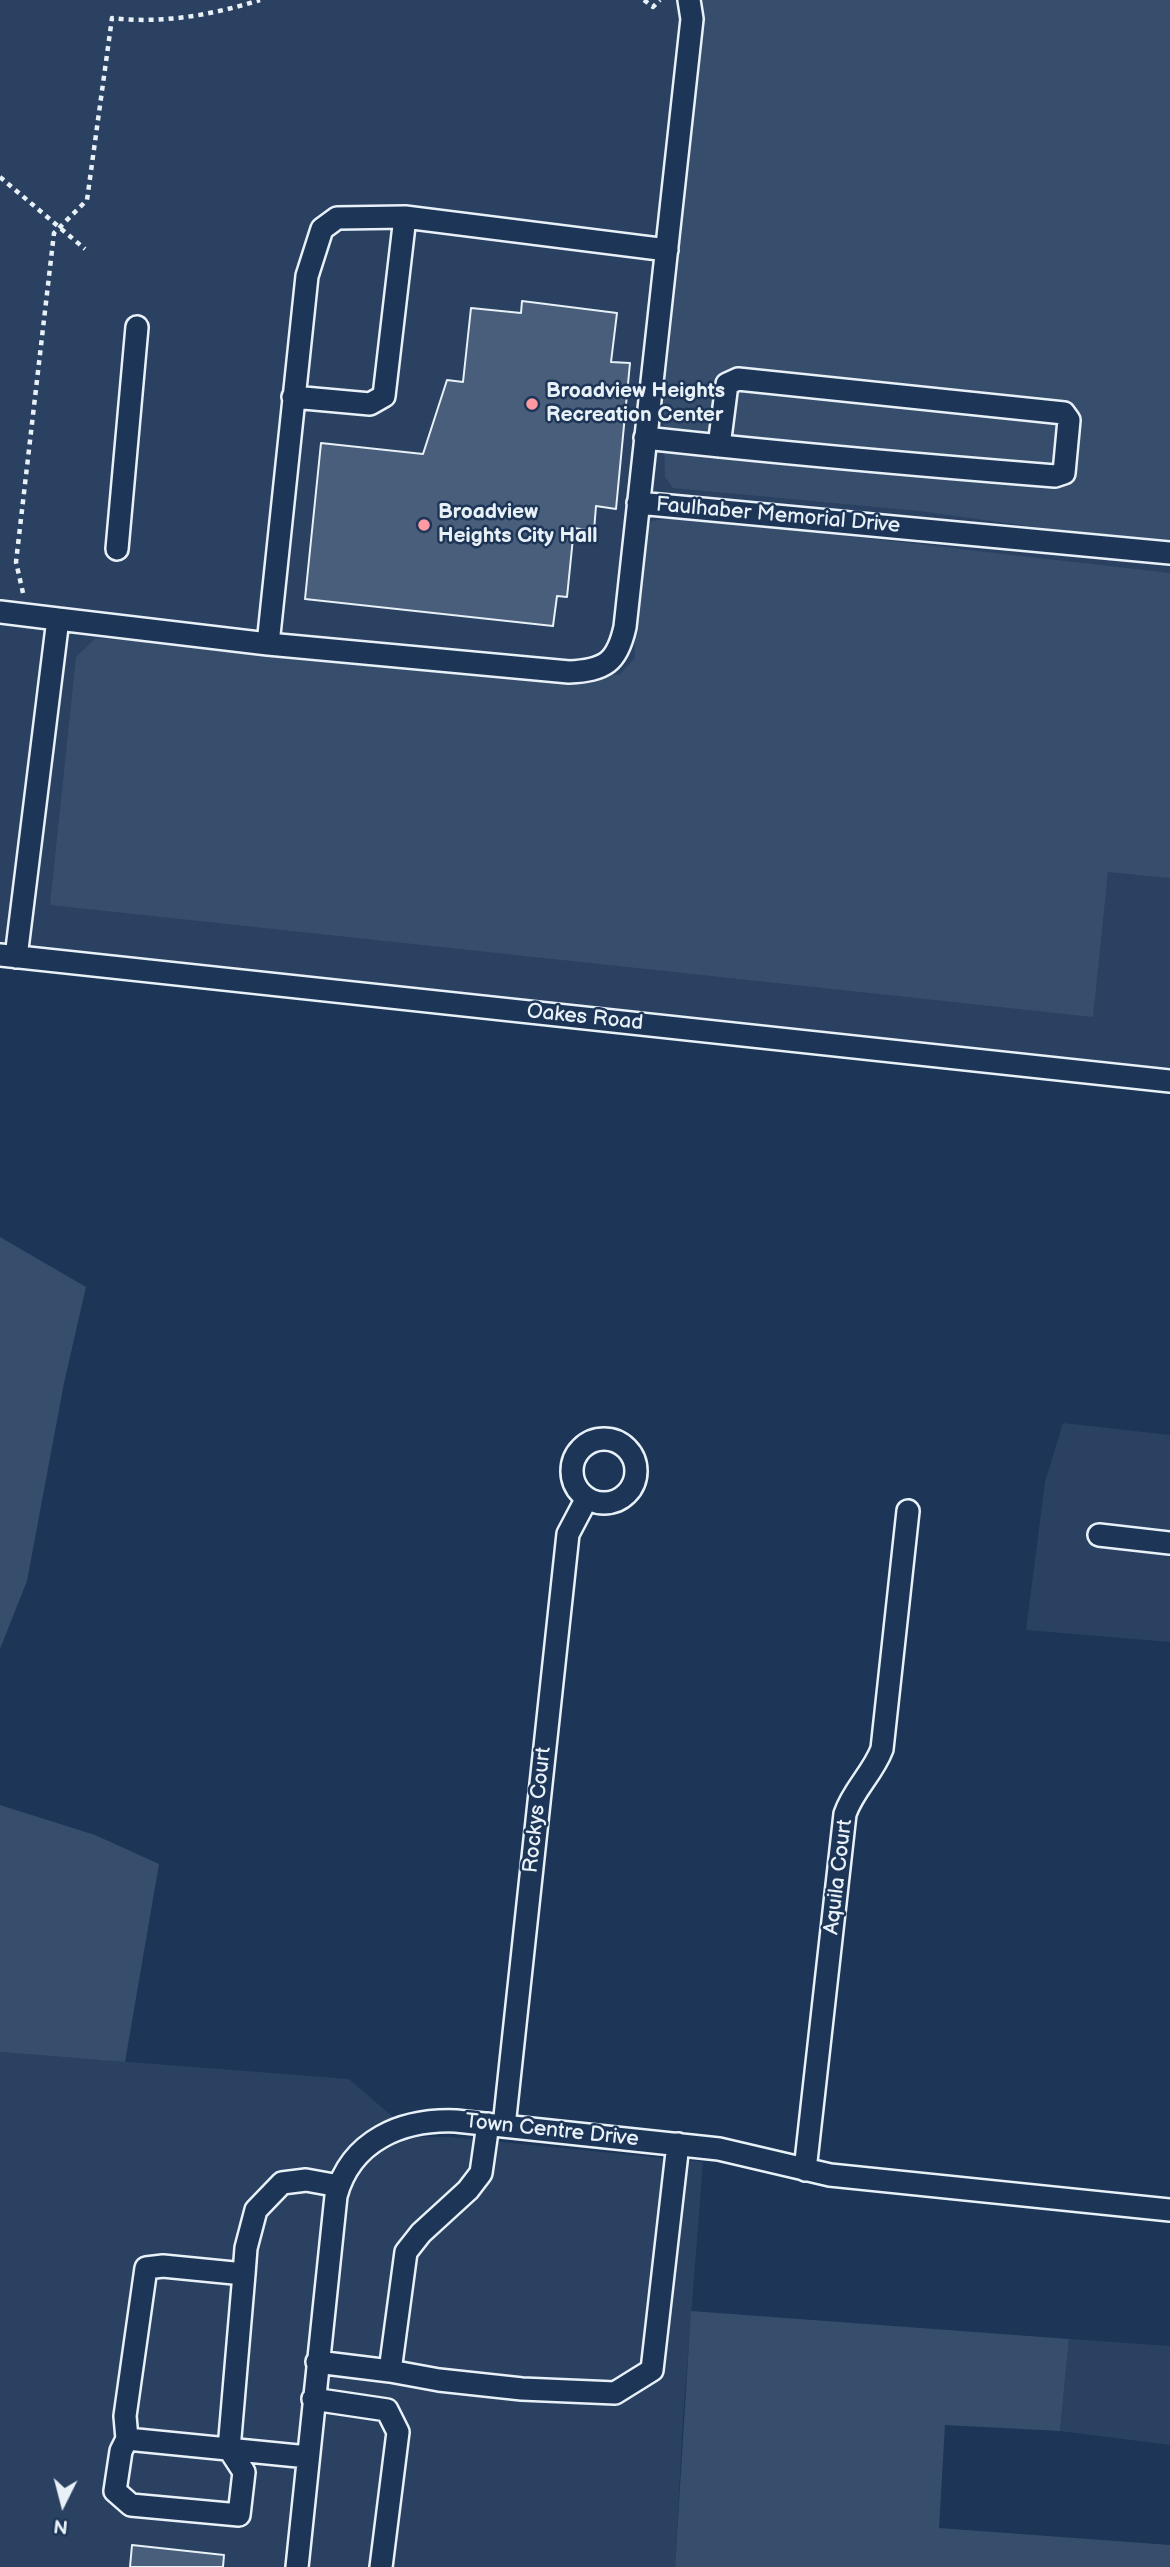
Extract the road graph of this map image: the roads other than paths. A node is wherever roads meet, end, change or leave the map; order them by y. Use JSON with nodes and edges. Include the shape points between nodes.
{"nodes":[{"id":1,"x":690,"y":0,"type":"edge"},
{"id":2,"x":405,"y":216,"type":"junction"},
{"id":3,"x":667,"y":250,"type":"junction"},
{"id":4,"x":137,"y":327,"type":"dead end"},
{"id":5,"x":293,"y":397,"type":"junction"},
{"id":6,"x":645,"y":438,"type":"junction"},
{"id":7,"x":719,"y":446,"type":"junction"},
{"id":8,"x":638,"y":503,"type":"junction"},
{"id":9,"x":117,"y":549,"type":"dead end"},
{"id":10,"x":1170,"y":553,"type":"edge"},
{"id":11,"x":0,"y":612,"type":"edge"},
{"id":12,"x":58,"y":619,"type":"junction"},
{"id":13,"x":268,"y":644,"type":"junction"},
{"id":14,"x":8,"y":956,"type":"edge"},
{"id":15,"x":1170,"y":1081,"type":"edge"},
{"id":16,"x":587,"y":1498,"type":"dead end"},
{"id":17,"x":908,"y":1511,"type":"dead end"},
{"id":18,"x":1100,"y":1535,"type":"dead end"},
{"id":19,"x":1170,"y":1542,"type":"edge"},
{"id":20,"x":496,"y":2125,"type":"junction"},
{"id":21,"x":678,"y":2144,"type":"junction"},
{"id":22,"x":805,"y":2170,"type":"junction"},
{"id":23,"x":339,"y":2186,"type":"junction"},
{"id":24,"x":1170,"y":2210,"type":"edge"},
{"id":25,"x":244,"y":2274,"type":"junction"},
{"id":26,"x":317,"y":2362,"type":"junction"},
{"id":27,"x":390,"y":2371,"type":"junction"},
{"id":28,"x":313,"y":2399,"type":"junction"},
{"id":29,"x":127,"y":2439,"type":"junction"},
{"id":30,"x":229,"y":2449,"type":"junction"},
{"id":31,"x":308,"y":2457,"type":"junction"},
{"id":32,"x":296,"y":2567,"type":"edge"},
{"id":33,"x":381,"y":2567,"type":"edge"}],
"edges":[{"from":1,"to":3,"type":"street","name":"Faulhaber Memorial Drive","via":[[692,19]]},
{"from":2,"to":3,"type":"street"},
{"from":2,"to":5,"type":"street","via":[[337,218],[322,229],[307,276]]},
{"from":2,"to":5,"type":"street","via":[[384,396],[370,404]]},
{"from":3,"to":6,"type":"street","name":"Faulhaber Memorial Drive"},
{"from":4,"to":9,"type":"street"},
{"from":5,"to":13,"type":"street"},
{"from":6,"to":7,"type":"street"},
{"from":6,"to":8,"type":"street","name":"Faulhaber Memorial Drive"},
{"from":7,"to":7,"type":"street","via":[[1055,477],[1064,473],[1069,420],[1065,413],[738,379],[727,384]]},
{"from":8,"to":10,"type":"street","name":"Faulhaber Memorial Drive"},
{"from":8,"to":13,"type":"street","via":[[625,627],[615,656],[606,665],[569,672]]},
{"from":11,"to":12,"type":"street"},
{"from":12,"to":13,"type":"street"},
{"from":12,"to":14,"type":"street"},
{"from":14,"to":15,"type":"street","name":"Oakes Road"},
{"from":16,"to":20,"type":"street","name":"Rockys Court","via":[[568,1534]]},
{"from":17,"to":22,"type":"street","name":"Aquila Court","via":[[882,1749],[845,1814]]},
{"from":18,"to":19,"type":"street"},
{"from":20,"to":21,"type":"street","name":"Town Centre Drive"},
{"from":20,"to":23,"type":"street","name":"Town Centre Drive","via":[[437,2120],[394,2129],[366,2148]]},
{"from":20,"to":27,"type":"street","name":"Rockys Court","via":[[481,2173],[406,2252]]},
{"from":21,"to":22,"type":"street","name":"Town Centre Drive","via":[[743,2153]]},
{"from":21,"to":27,"type":"street","via":[[652,2370],[615,2393],[522,2389]]},
{"from":22,"to":24,"type":"street","name":"Town Centre Drive"},
{"from":23,"to":25,"type":"street","via":[[306,2180],[282,2183],[256,2210]]},
{"from":23,"to":26,"type":"street","name":"Town Centre Drive"},
{"from":25,"to":29,"type":"street","via":[[146,2268],[125,2416]]},
{"from":25,"to":30,"type":"street"},
{"from":26,"to":27,"type":"street"},
{"from":26,"to":28,"type":"street","name":"Town Centre Drive"},
{"from":28,"to":31,"type":"street","name":"Town Centre Drive"},
{"from":28,"to":33,"type":"street","via":[[387,2410],[398,2432]]},
{"from":29,"to":30,"type":"street"},
{"from":29,"to":30,"type":"street","via":[[116,2491],[131,2505],[239,2515],[244,2472]]},
{"from":30,"to":31,"type":"street"},
{"from":31,"to":32,"type":"street","name":"Town Centre Drive"}]}
